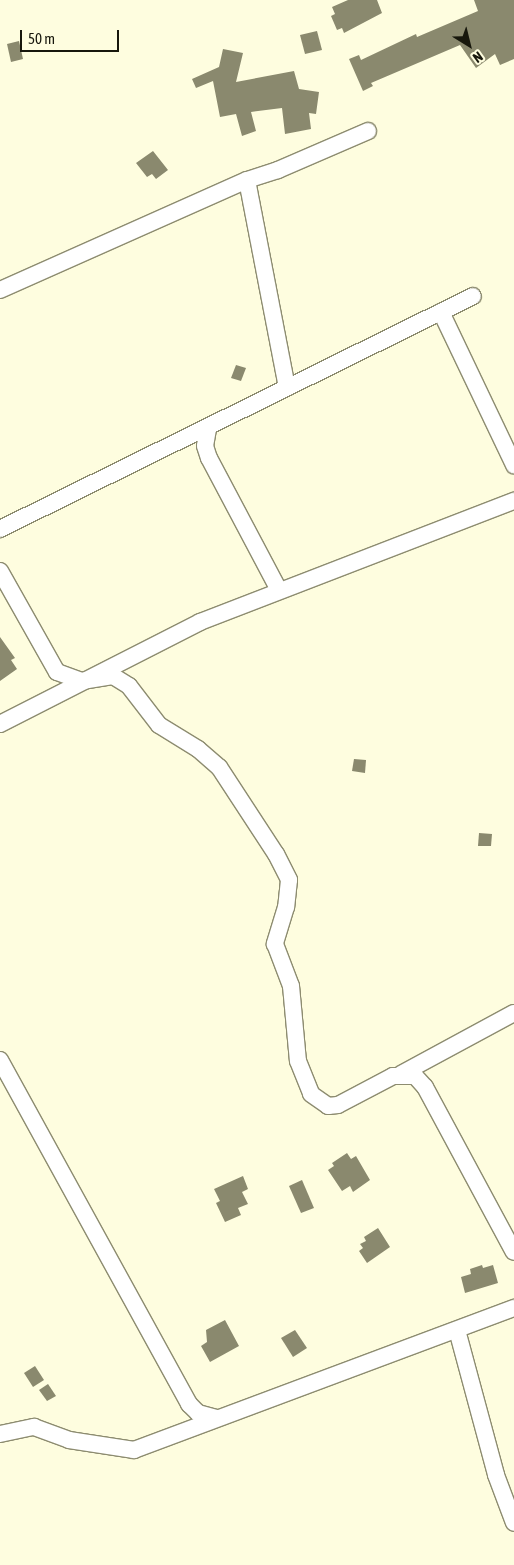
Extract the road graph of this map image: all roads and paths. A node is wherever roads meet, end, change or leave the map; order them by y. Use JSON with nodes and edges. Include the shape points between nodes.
{"nodes":[{"id":1,"x":368,"y":131,"type":"dead end"},
{"id":2,"x":247,"y":180,"type":"junction"},
{"id":3,"x":0,"y":290,"type":"edge"},
{"id":4,"x":473,"y":296,"type":"dead end"},
{"id":5,"x":441,"y":312,"type":"junction"},
{"id":6,"x":287,"y":387,"type":"junction"},
{"id":7,"x":208,"y":428,"type":"junction"},
{"id":8,"x":514,"y":465,"type":"edge"},
{"id":9,"x":514,"y":501,"type":"edge"},
{"id":10,"x":0,"y":529,"type":"edge"},
{"id":11,"x":0,"y":571,"type":"edge"},
{"id":12,"x":279,"y":590,"type":"junction"},
{"id":13,"x":82,"y":681,"type":"junction"},
{"id":14,"x":0,"y":724,"type":"edge"},
{"id":15,"x":514,"y":1013,"type":"edge"},
{"id":16,"x":0,"y":1060,"type":"edge"},
{"id":17,"x":401,"y":1074,"type":"junction"},
{"id":18,"x":514,"y":1252,"type":"edge"},
{"id":19,"x":514,"y":1308,"type":"edge"},
{"id":20,"x":457,"y":1330,"type":"junction"},
{"id":21,"x":218,"y":1418,"type":"junction"},
{"id":22,"x":0,"y":1434,"type":"edge"},
{"id":23,"x":514,"y":1523,"type":"edge"}],
"edges":[{"from":1,"to":2,"type":"street"},
{"from":2,"to":3,"type":"street"},
{"from":2,"to":6,"type":"street"},
{"from":4,"to":5,"type":"street"},
{"from":5,"to":6,"type":"street"},
{"from":5,"to":8,"type":"street"},
{"from":6,"to":7,"type":"street"},
{"from":7,"to":10,"type":"street"},
{"from":7,"to":12,"type":"street","via":[[205,446],[209,458]]},
{"from":9,"to":12,"type":"street"},
{"from":11,"to":13,"type":"street","via":[[57,672]]},
{"from":12,"to":13,"type":"street","via":[[200,622]]},
{"from":13,"to":14,"type":"street"},
{"from":13,"to":17,"type":"street","via":[[108,676],[119,679],[159,725],[210,759],[227,778],[284,867],[289,891],[275,944],[291,986],[298,1061],[311,1094],[328,1106],[338,1105]]},
{"from":15,"to":17,"type":"street"},
{"from":16,"to":21,"type":"street","via":[[189,1404],[198,1413]]},
{"from":17,"to":18,"type":"street","via":[[415,1076],[425,1087]]},
{"from":19,"to":20,"type":"street"},
{"from":20,"to":21,"type":"street"},
{"from":20,"to":23,"type":"street","via":[[496,1475]]},
{"from":21,"to":22,"type":"street","via":[[134,1450],[69,1440],[34,1427]]}]}
